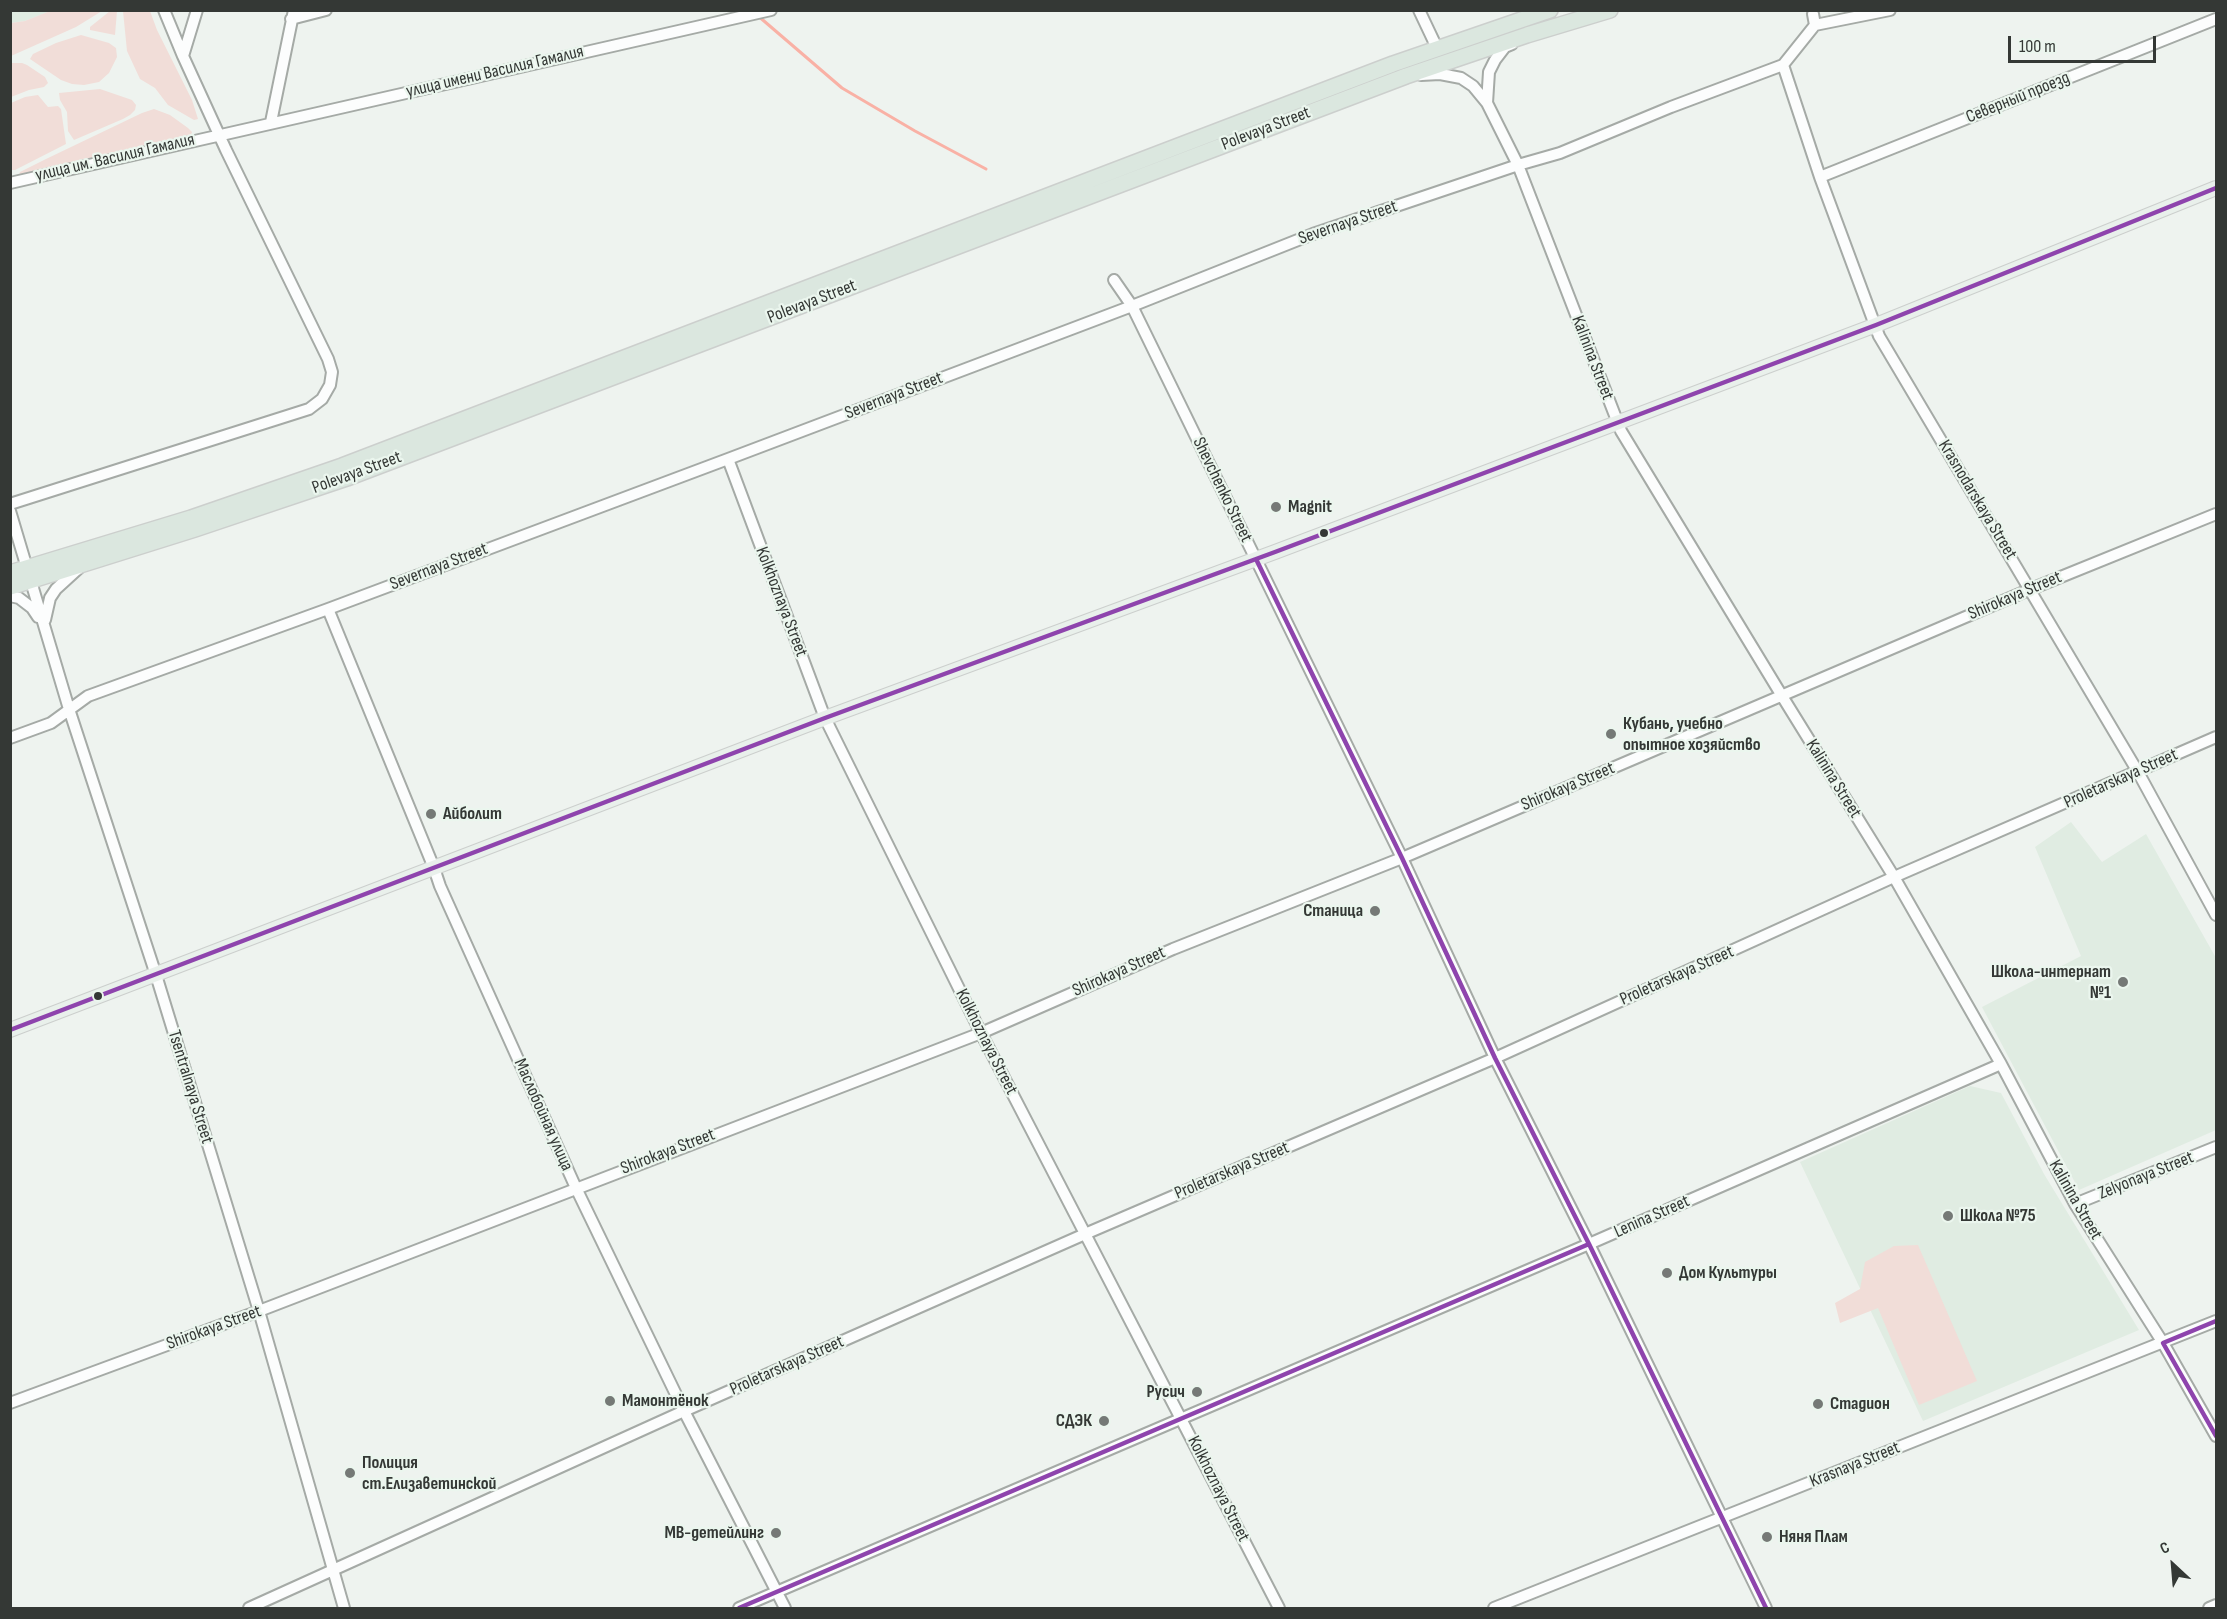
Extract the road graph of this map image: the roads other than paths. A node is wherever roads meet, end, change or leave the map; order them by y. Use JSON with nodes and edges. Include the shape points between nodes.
{"nodes":[{"id":1,"x":164,"y":10,"type":"edge"},
{"id":2,"x":197,"y":10,"type":"edge"},
{"id":3,"x":327,"y":10,"type":"edge"},
{"id":4,"x":771,"y":10,"type":"edge"},
{"id":5,"x":1419,"y":10,"type":"edge"},
{"id":6,"x":1550,"y":10,"type":"edge"},
{"id":7,"x":1610,"y":10,"type":"edge"},
{"id":8,"x":1890,"y":10,"type":"edge"},
{"id":9,"x":293,"y":15,"type":"edge"},
{"id":10,"x":728,"y":15,"type":"edge"},
{"id":11,"x":2217,"y":19,"type":"edge"},
{"id":12,"x":1527,"y":35,"type":"junction"},
{"id":13,"x":1437,"y":48,"type":"junction"},
{"id":14,"x":183,"y":56,"type":"junction"},
{"id":15,"x":1783,"y":65,"type":"junction"},
{"id":16,"x":1406,"y":76,"type":"junction"},
{"id":17,"x":1487,"y":103,"type":"junction"},
{"id":18,"x":271,"y":122,"type":"junction"},
{"id":19,"x":219,"y":134,"type":"junction"},
{"id":20,"x":1518,"y":165,"type":"junction"},
{"id":21,"x":1820,"y":177,"type":"junction"},
{"id":22,"x":11,"y":182,"type":"edge"},
{"id":23,"x":2217,"y":188,"type":"edge"},
{"id":24,"x":1114,"y":280,"type":"dead end"},
{"id":25,"x":1132,"y":306,"type":"junction"},
{"id":26,"x":1876,"y":325,"type":"junction"},
{"id":27,"x":1616,"y":422,"type":"junction"},
{"id":28,"x":728,"y":459,"type":"junction"},
{"id":29,"x":10,"y":504,"type":"edge"},
{"id":30,"x":10,"y":511,"type":"edge"},
{"id":31,"x":2217,"y":514,"type":"edge"},
{"id":32,"x":1256,"y":559,"type":"junction"},
{"id":33,"x":86,"y":563,"type":"junction"},
{"id":34,"x":10,"y":573,"type":"edge"},
{"id":35,"x":28,"y":574,"type":"junction"},
{"id":36,"x":10,"y":586,"type":"edge"},
{"id":37,"x":2031,"y":589,"type":"junction"},
{"id":38,"x":10,"y":596,"type":"edge"},
{"id":39,"x":328,"y":609,"type":"junction"},
{"id":40,"x":45,"y":627,"type":"junction"},
{"id":41,"x":1782,"y":696,"type":"junction"},
{"id":42,"x":69,"y":709,"type":"junction"},
{"id":43,"x":825,"y":718,"type":"junction"},
{"id":44,"x":2217,"y":737,"type":"edge"},
{"id":45,"x":10,"y":738,"type":"edge"},
{"id":46,"x":2138,"y":772,"type":"junction"},
{"id":47,"x":1402,"y":858,"type":"junction"},
{"id":48,"x":434,"y":868,"type":"junction"},
{"id":49,"x":1894,"y":877,"type":"junction"},
{"id":50,"x":2217,"y":915,"type":"edge"},
{"id":51,"x":156,"y":975,"type":"junction"},
{"id":52,"x":10,"y":1030,"type":"edge"},
{"id":53,"x":981,"y":1033,"type":"junction"},
{"id":54,"x":1495,"y":1058,"type":"junction"},
{"id":55,"x":2001,"y":1064,"type":"junction"},
{"id":56,"x":2217,"y":1147,"type":"edge"},
{"id":57,"x":576,"y":1188,"type":"junction"},
{"id":58,"x":2075,"y":1204,"type":"junction"},
{"id":59,"x":1085,"y":1234,"type":"junction"},
{"id":60,"x":1589,"y":1244,"type":"junction"},
{"id":61,"x":259,"y":1311,"type":"junction"},
{"id":62,"x":2217,"y":1322,"type":"edge"},
{"id":63,"x":2163,"y":1343,"type":"junction"},
{"id":64,"x":10,"y":1403,"type":"edge"},
{"id":65,"x":684,"y":1411,"type":"junction"},
{"id":66,"x":1182,"y":1419,"type":"junction"},
{"id":67,"x":2217,"y":1436,"type":"edge"},
{"id":68,"x":1723,"y":1518,"type":"junction"},
{"id":69,"x":334,"y":1570,"type":"junction"},
{"id":70,"x":777,"y":1592,"type":"junction"},
{"id":71,"x":2217,"y":1605,"type":"edge"},
{"id":72,"x":249,"y":1608,"type":"edge"},
{"id":73,"x":344,"y":1608,"type":"edge"},
{"id":74,"x":739,"y":1608,"type":"edge"},
{"id":75,"x":785,"y":1608,"type":"edge"},
{"id":76,"x":1279,"y":1608,"type":"edge"},
{"id":77,"x":1494,"y":1608,"type":"edge"},
{"id":78,"x":1766,"y":1608,"type":"edge"},
{"id":79,"x":2209,"y":1608,"type":"edge"}],
"edges":[{"from":1,"to":14,"type":"street"},
{"from":2,"to":14,"type":"street"},
{"from":3,"to":9,"type":"street"},
{"from":4,"to":10,"type":"street","name":"улица имени Василия Гамалия"},
{"from":5,"to":13,"type":"street"},
{"from":6,"to":13,"type":"highway","name":"Polevaya Street"},
{"from":7,"to":12,"type":"highway","name":"Polevaya Street"},
{"from":8,"to":15,"type":"street","via":[[1814,19]]},
{"from":9,"to":18,"type":"street"},
{"from":10,"to":18,"type":"street","name":"улица имени Василия Гамалия"},
{"from":11,"to":21,"type":"street","name":"Северный проезд"},
{"from":12,"to":16,"type":"highway","name":"Polevaya Street"},
{"from":12,"to":17,"type":"street","via":[[1505,48],[1495,60]]},
{"from":13,"to":35,"type":"highway","name":"Polevaya Street","via":[[342,466]]},
{"from":14,"to":19,"type":"street"},
{"from":15,"to":20,"type":"street","name":"Severnaya Street","via":[[1560,153]]},
{"from":15,"to":21,"type":"street","name":"Krasnodarskaya Street"},
{"from":16,"to":17,"type":"street","via":[[1440,74],[1461,78]]},
{"from":16,"to":33,"type":"highway","name":"Polevaya Street","via":[[347,477]]},
{"from":17,"to":20,"type":"street","name":"Kalinina Street"},
{"from":18,"to":19,"type":"street","name":"улица имени Василия Гамалия"},
{"from":19,"to":22,"type":"street","name":"улица им. Василия Гамалия"},
{"from":19,"to":29,"type":"street","via":[[328,359],[332,372],[330,386],[309,409]]},
{"from":20,"to":25,"type":"street","name":"Severnaya Street","via":[[1313,234]]},
{"from":20,"to":27,"type":"street","name":"Kalinina Street"},
{"from":21,"to":26,"type":"street","name":"Krasnodarskaya Street"},
{"from":23,"to":26,"type":"main road"},
{"from":24,"to":25,"type":"street","name":"Shevchenko Street"},
{"from":25,"to":28,"type":"street","name":"Severnaya Street"},
{"from":25,"to":32,"type":"street","name":"Shevchenko Street"},
{"from":26,"to":27,"type":"main road"},
{"from":26,"to":37,"type":"street","name":"Krasnodarskaya Street"},
{"from":27,"to":32,"type":"main road"},
{"from":27,"to":41,"type":"street","name":"Kalinina Street"},
{"from":28,"to":39,"type":"street","name":"Severnaya Street"},
{"from":28,"to":43,"type":"street","name":"Kolkhoznaya Street"},
{"from":30,"to":35,"type":"street","name":"Tsentralnaya Street"},
{"from":31,"to":37,"type":"street","name":"Shirokaya Street"},
{"from":32,"to":43,"type":"main road"},
{"from":32,"to":47,"type":"street","name":"Shevchenko Street"},
{"from":33,"to":35,"type":"highway","name":"Polevaya Street"},
{"from":33,"to":40,"type":"street","via":[[56,589],[45,614]]},
{"from":34,"to":35,"type":"highway","name":"Polevaya Street"},
{"from":35,"to":36,"type":"highway","name":"Polevaya Street"},
{"from":35,"to":40,"type":"street","name":"Tsentralnaya Street"},
{"from":37,"to":41,"type":"street","name":"Shirokaya Street"},
{"from":37,"to":46,"type":"street","name":"Krasnodarskaya Street"},
{"from":38,"to":40,"type":"street","via":[[32,608]]},
{"from":39,"to":42,"type":"street","name":"Severnaya Street","via":[[88,696]]},
{"from":39,"to":48,"type":"street","name":"Маслобойная улица"},
{"from":40,"to":42,"type":"street","name":"Tsentralnaya Street"},
{"from":41,"to":47,"type":"street","name":"Shirokaya Street"},
{"from":41,"to":49,"type":"street","name":"Kalinina Street"},
{"from":42,"to":45,"type":"street","name":"Severnaya Street","via":[[51,723]]},
{"from":42,"to":51,"type":"street","name":"Tsentralnaya Street"},
{"from":43,"to":48,"type":"main road"},
{"from":43,"to":53,"type":"street","name":"Kolkhoznaya Street"},
{"from":44,"to":46,"type":"street","name":"Proletarskaya Street"},
{"from":46,"to":49,"type":"street","name":"Proletarskaya Street"},
{"from":46,"to":50,"type":"street","name":"Krasnodarskaya Street"},
{"from":47,"to":53,"type":"street","name":"Shirokaya Street","via":[[1173,949]]},
{"from":47,"to":54,"type":"street","name":"Shevchenko Street"},
{"from":48,"to":51,"type":"main road"},
{"from":48,"to":57,"type":"street","name":"Маслобойная улица"},
{"from":49,"to":54,"type":"street","name":"Proletarskaya Street"},
{"from":49,"to":55,"type":"street","name":"Kalinina Street"},
{"from":51,"to":52,"type":"main road"},
{"from":51,"to":61,"type":"street","name":"Tsentralnaya Street"},
{"from":53,"to":57,"type":"street","name":"Shirokaya Street"},
{"from":53,"to":59,"type":"street","name":"Kolkhoznaya Street"},
{"from":54,"to":59,"type":"street","name":"Proletarskaya Street"},
{"from":54,"to":60,"type":"street","name":"Shevchenko Street"},
{"from":55,"to":58,"type":"street","name":"Kalinina Street"},
{"from":55,"to":60,"type":"street","name":"Lenina Street"},
{"from":56,"to":58,"type":"street","name":"Zelyonaya Street"},
{"from":57,"to":61,"type":"street","name":"Shirokaya Street"},
{"from":57,"to":65,"type":"street","name":"Маслобойная улица"},
{"from":58,"to":63,"type":"street","name":"Kalinina Street"},
{"from":59,"to":65,"type":"street","name":"Proletarskaya Street"},
{"from":59,"to":66,"type":"street","name":"Kolkhoznaya Street"},
{"from":60,"to":66,"type":"street","name":"Lenina Street"},
{"from":60,"to":68,"type":"street","name":"Shevchenko Street"},
{"from":61,"to":64,"type":"street","name":"Shirokaya Street"},
{"from":61,"to":69,"type":"street","name":"Tsentralnaya Street"},
{"from":62,"to":63,"type":"street","name":"Krasnaya Street"},
{"from":63,"to":67,"type":"street","name":"Kalinina Street"},
{"from":63,"to":68,"type":"street","name":"Krasnaya Street"},
{"from":65,"to":69,"type":"street","name":"Proletarskaya Street"},
{"from":65,"to":70,"type":"street","name":"Маслобойная улица"},
{"from":66,"to":70,"type":"street","name":"Lenina Street"},
{"from":66,"to":76,"type":"street","name":"Kolkhoznaya Street"},
{"from":68,"to":77,"type":"street","name":"Krasnaya Street"},
{"from":68,"to":78,"type":"street","name":"Shevchenko Street"},
{"from":69,"to":72,"type":"street","name":"Proletarskaya Street"},
{"from":69,"to":73,"type":"street","name":"Tsentralnaya Street"},
{"from":70,"to":74,"type":"street","name":"Lenina Street"},
{"from":70,"to":75,"type":"street","name":"Маслобойная улица"},
{"from":71,"to":79,"type":"street"}]}
